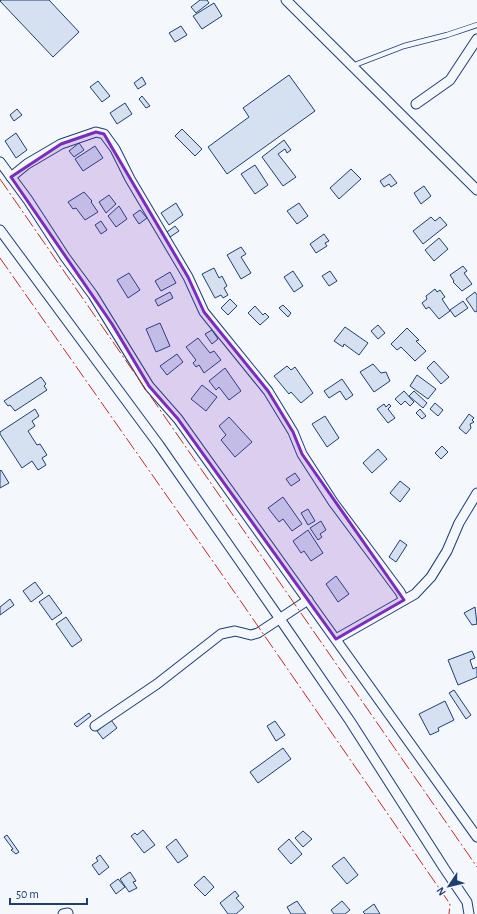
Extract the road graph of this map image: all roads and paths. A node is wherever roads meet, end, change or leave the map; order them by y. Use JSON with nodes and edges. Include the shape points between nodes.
{"nodes":[{"id":1,"x":286,"y":0,"type":"edge"},
{"id":2,"x":477,"y":24,"type":"edge"},
{"id":3,"x":477,"y":39,"type":"edge"},
{"id":4,"x":352,"y":66,"type":"junction"},
{"id":5,"x":416,"y":104,"type":"dead end"},
{"id":6,"x":0,"y":162,"type":"edge"},
{"id":7,"x":11,"y":176,"type":"junction"},
{"id":8,"x":477,"y":190,"type":"edge"},
{"id":9,"x":0,"y":230,"type":"edge"},
{"id":10,"x":477,"y":493,"type":"edge"},
{"id":11,"x":308,"y":600,"type":"junction"},
{"id":12,"x":404,"y":600,"type":"junction"},
{"id":13,"x":280,"y":619,"type":"junction"},
{"id":14,"x":336,"y":639,"type":"junction"},
{"id":15,"x":95,"y":726,"type":"dead end"},
{"id":16,"x":477,"y":836,"type":"edge"},
{"id":17,"x":469,"y":914,"type":"edge"}],
"edges":[{"from":1,"to":4,"type":"street"},
{"from":2,"to":4,"type":"lane","via":[[404,46]]},
{"from":3,"to":5,"type":"street","via":[[450,80]]},
{"from":4,"to":8,"type":"street"},
{"from":6,"to":7,"type":"street"},
{"from":7,"to":11,"type":"street","via":[[100,307],[149,386],[178,419]]},
{"from":7,"to":12,"type":"street","via":[[61,144],[96,132],[104,134],[188,277],[204,312],[268,391],[293,432],[302,454]]},
{"from":9,"to":13,"type":"street","via":[[159,445]]},
{"from":10,"to":12,"type":"street","via":[[458,523],[447,551],[431,576],[415,594]]},
{"from":11,"to":13,"type":"street"},
{"from":11,"to":14,"type":"street"},
{"from":12,"to":14,"type":"street"},
{"from":13,"to":15,"type":"street","via":[[258,633],[221,634],[157,684]]},
{"from":13,"to":17,"type":"street","via":[[350,721],[467,902]]},
{"from":14,"to":16,"type":"street"}]}
